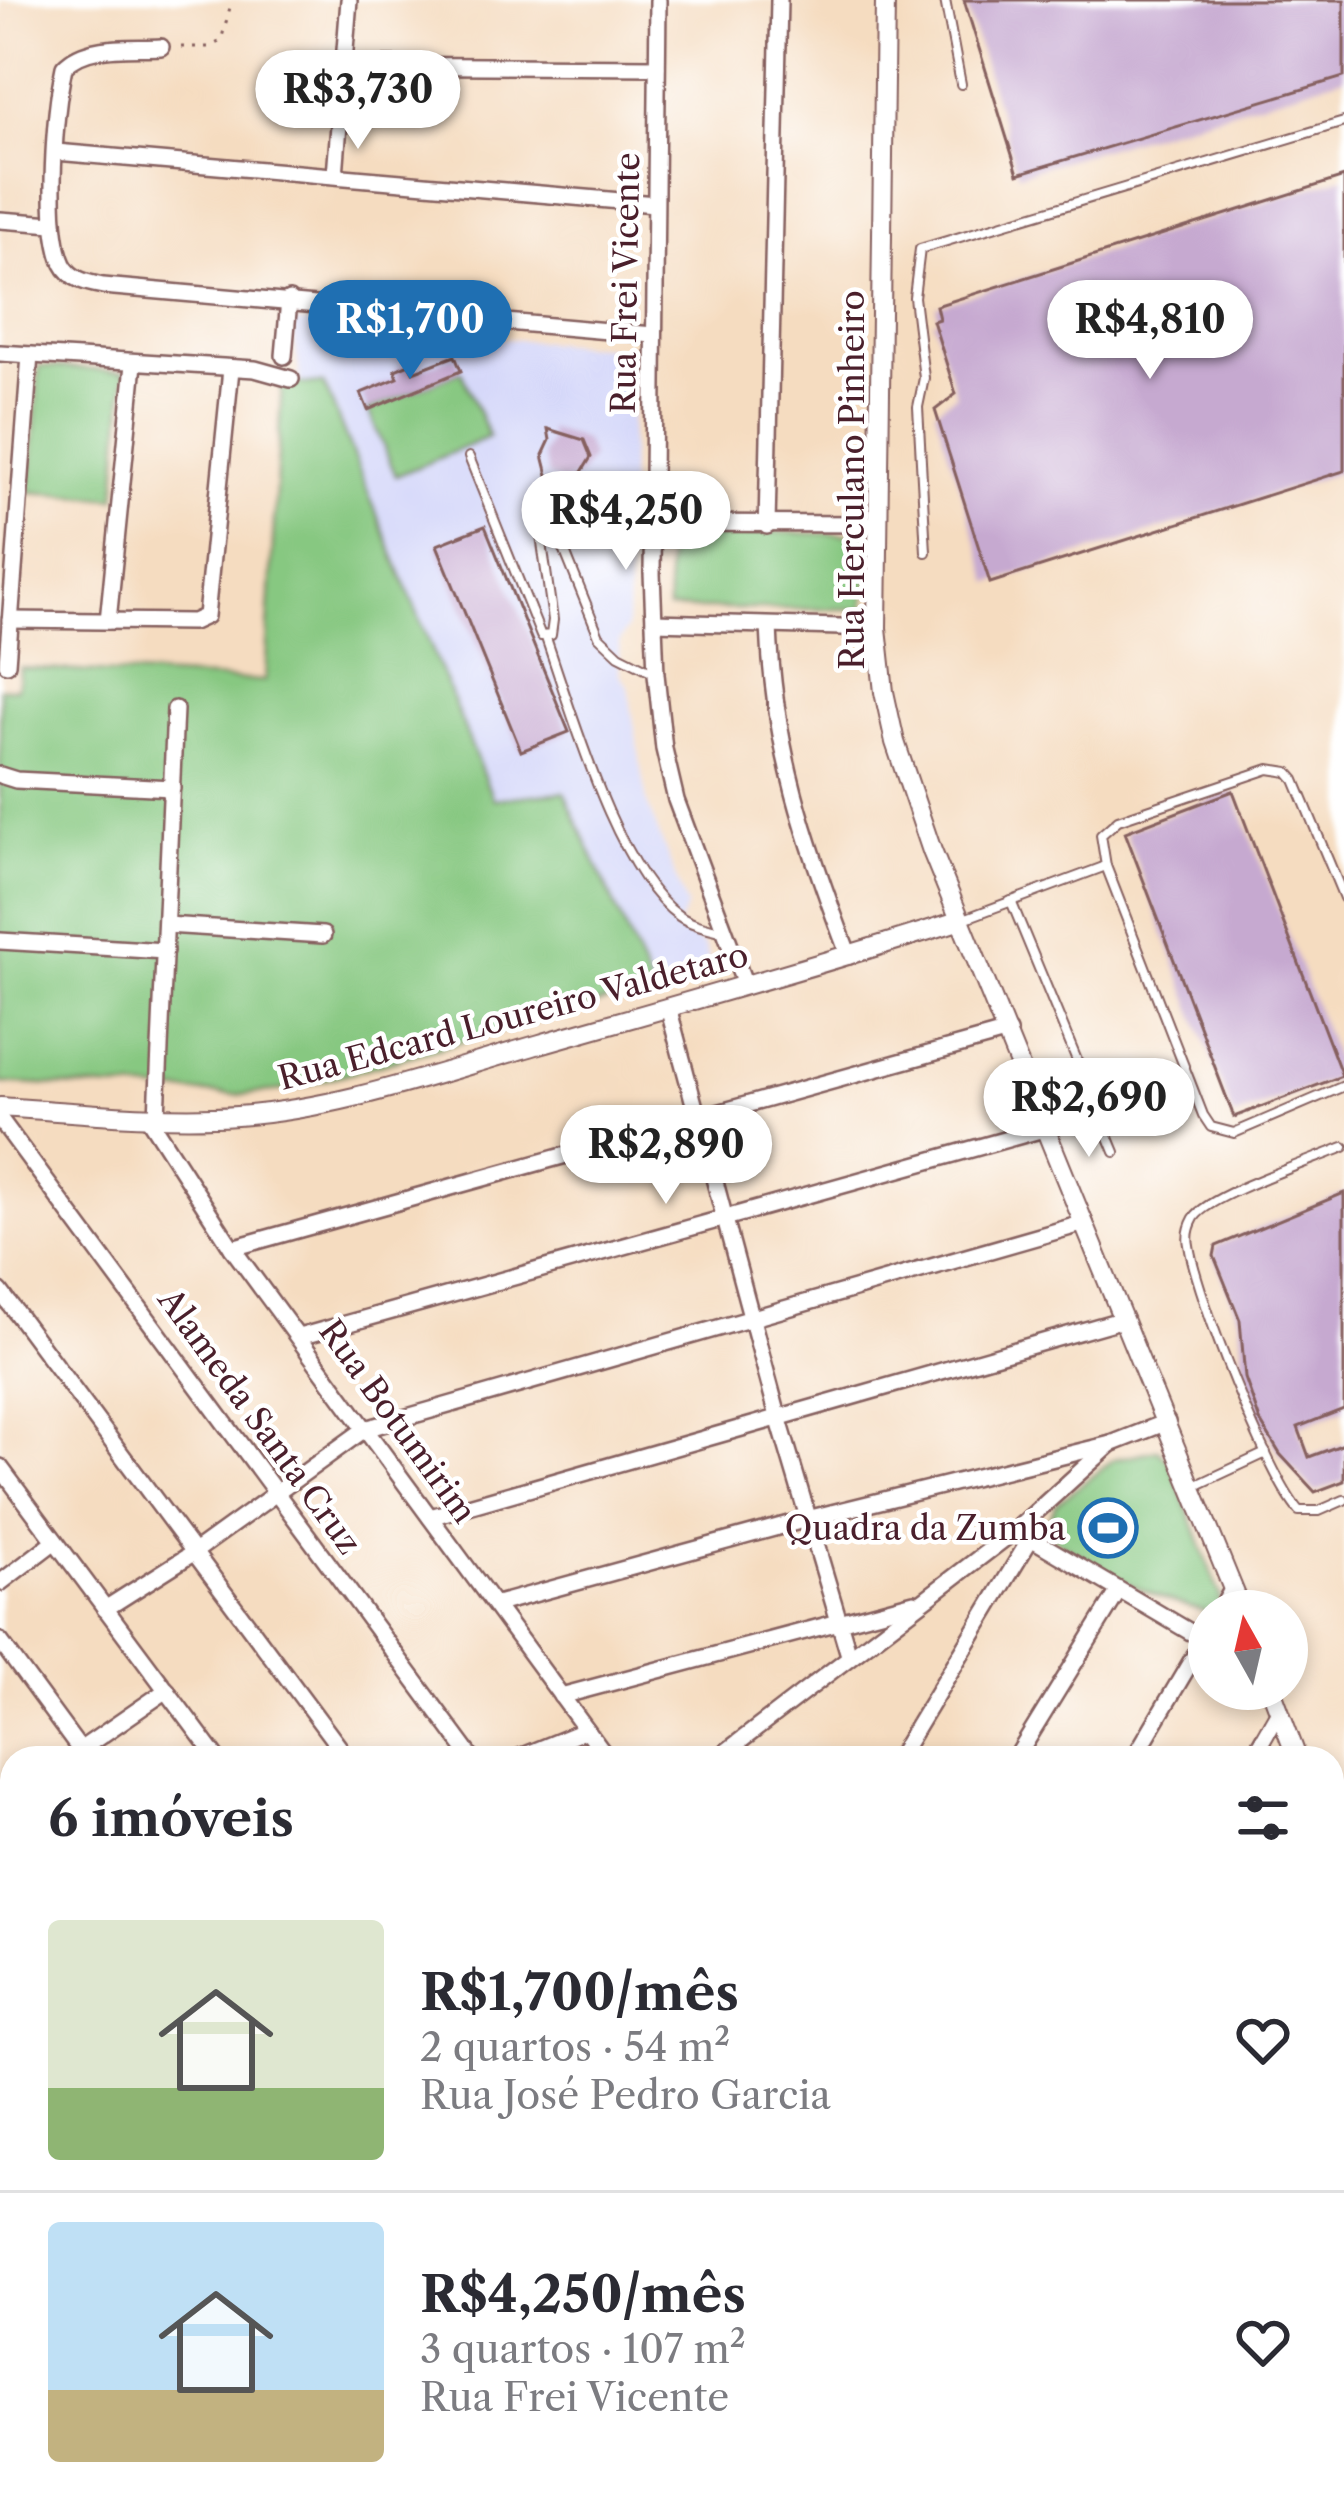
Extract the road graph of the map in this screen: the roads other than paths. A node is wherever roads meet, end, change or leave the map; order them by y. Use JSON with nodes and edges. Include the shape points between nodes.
{"nodes":[{"id":1,"x":349,"y":0,"type":"edge"},
{"id":2,"x":658,"y":0,"type":"edge"},
{"id":3,"x":779,"y":0,"type":"edge"},
{"id":4,"x":885,"y":0,"type":"edge"},
{"id":5,"x":945,"y":0,"type":"edge"},
{"id":6,"x":161,"y":47,"type":"road end"},
{"id":7,"x":342,"y":65,"type":"junction"},
{"id":8,"x":657,"y":68,"type":"junction"},
{"id":9,"x":961,"y":84,"type":"dead end"},
{"id":10,"x":1344,"y":122,"type":"edge"},
{"id":11,"x":56,"y":152,"type":"junction"},
{"id":12,"x":335,"y":176,"type":"junction"},
{"id":13,"x":655,"y":204,"type":"junction"},
{"id":14,"x":0,"y":220,"type":"edge"},
{"id":15,"x":53,"y":224,"type":"junction"},
{"id":16,"x":289,"y":300,"type":"junction"},
{"id":17,"x":653,"y":335,"type":"junction"},
{"id":18,"x":0,"y":353,"type":"edge"},
{"id":19,"x":30,"y":355,"type":"junction"},
{"id":20,"x":284,"y":356,"type":"dead end"},
{"id":21,"x":134,"y":364,"type":"junction"},
{"id":22,"x":231,"y":369,"type":"junction"},
{"id":23,"x":291,"y":379,"type":"dead end"},
{"id":24,"x":469,"y":457,"type":"dead end"},
{"id":25,"x":653,"y":524,"type":"junction"},
{"id":26,"x":878,"y":524,"type":"junction"},
{"id":27,"x":767,"y":526,"type":"junction"},
{"id":28,"x":926,"y":553,"type":"dead end"},
{"id":29,"x":10,"y":620,"type":"junction"},
{"id":30,"x":108,"y":621,"type":"junction"},
{"id":31,"x":654,"y":622,"type":"junction"},
{"id":32,"x":770,"y":626,"type":"junction"},
{"id":33,"x":877,"y":628,"type":"junction"},
{"id":34,"x":546,"y":638,"type":"junction"},
{"id":35,"x":7,"y":664,"type":"dead end"},
{"id":36,"x":656,"y":674,"type":"junction"},
{"id":37,"x":176,"y":709,"type":"dead end"},
{"id":38,"x":0,"y":775,"type":"edge"},
{"id":39,"x":172,"y":788,"type":"junction"},
{"id":40,"x":1106,"y":866,"type":"junction"},
{"id":41,"x":1344,"y":898,"type":"edge"},
{"id":42,"x":1012,"y":901,"type":"junction"},
{"id":43,"x":961,"y":920,"type":"junction"},
{"id":44,"x":166,"y":925,"type":"junction"},
{"id":45,"x":725,"y":932,"type":"junction"},
{"id":46,"x":323,"y":935,"type":"dead end"},
{"id":47,"x":0,"y":940,"type":"edge"},
{"id":48,"x":164,"y":951,"type":"junction"},
{"id":49,"x":849,"y":956,"type":"junction"},
{"id":50,"x":745,"y":985,"type":"junction"},
{"id":51,"x":668,"y":1007,"type":"junction"},
{"id":52,"x":1008,"y":1032,"type":"junction"},
{"id":53,"x":1344,"y":1086,"type":"edge"},
{"id":54,"x":0,"y":1108,"type":"edge"},
{"id":55,"x":152,"y":1116,"type":"junction"},
{"id":56,"x":0,"y":1119,"type":"edge"},
{"id":57,"x":696,"y":1120,"type":"junction"},
{"id":58,"x":1047,"y":1128,"type":"junction"},
{"id":59,"x":1344,"y":1148,"type":"edge"},
{"id":60,"x":1115,"y":1153,"type":"dead end"},
{"id":61,"x":723,"y":1217,"type":"junction"},
{"id":62,"x":1085,"y":1223,"type":"junction"},
{"id":63,"x":232,"y":1248,"type":"junction"},
{"id":64,"x":0,"y":1292,"type":"edge"},
{"id":65,"x":751,"y":1317,"type":"junction"},
{"id":66,"x":1124,"y":1319,"type":"junction"},
{"id":67,"x":299,"y":1337,"type":"junction"},
{"id":68,"x":779,"y":1420,"type":"junction"},
{"id":69,"x":1167,"y":1422,"type":"junction"},
{"id":70,"x":365,"y":1429,"type":"junction"},
{"id":71,"x":1111,"y":1444,"type":"junction"},
{"id":72,"x":1266,"y":1453,"type":"junction"},
{"id":73,"x":0,"y":1467,"type":"edge"},
{"id":74,"x":1193,"y":1486,"type":"junction"},
{"id":75,"x":276,"y":1492,"type":"junction"},
{"id":76,"x":1344,"y":1500,"type":"edge"},
{"id":77,"x":430,"y":1516,"type":"junction"},
{"id":78,"x":807,"y":1520,"type":"junction"},
{"id":79,"x":1024,"y":1533,"type":"junction"},
{"id":80,"x":55,"y":1540,"type":"junction"},
{"id":81,"x":193,"y":1553,"type":"junction"},
{"id":82,"x":0,"y":1583,"type":"edge"},
{"id":83,"x":1233,"y":1588,"type":"edge"},
{"id":84,"x":1118,"y":1592,"type":"junction"},
{"id":85,"x":922,"y":1600,"type":"junction"},
{"id":86,"x":497,"y":1604,"type":"junction"},
{"id":87,"x":105,"y":1609,"type":"junction"},
{"id":88,"x":836,"y":1620,"type":"junction"},
{"id":89,"x":1188,"y":1628,"type":"edge"},
{"id":90,"x":0,"y":1641,"type":"edge"},
{"id":91,"x":849,"y":1655,"type":"junction"},
{"id":92,"x":1188,"y":1669,"type":"edge"},
{"id":93,"x":167,"y":1690,"type":"junction"},
{"id":94,"x":561,"y":1696,"type":"junction"},
{"id":95,"x":1279,"y":1711,"type":"joint"},
{"id":96,"x":586,"y":1730,"type":"junction"},
{"id":97,"x":77,"y":1746,"type":"edge"},
{"id":98,"x":94,"y":1746,"type":"edge"},
{"id":99,"x":208,"y":1746,"type":"edge"},
{"id":100,"x":337,"y":1746,"type":"edge"},
{"id":101,"x":463,"y":1746,"type":"edge"},
{"id":102,"x":547,"y":1746,"type":"edge"},
{"id":103,"x":598,"y":1746,"type":"edge"},
{"id":104,"x":733,"y":1746,"type":"edge"},
{"id":105,"x":905,"y":1746,"type":"edge"},
{"id":106,"x":1023,"y":1746,"type":"edge"},
{"id":107,"x":1141,"y":1746,"type":"edge"},
{"id":108,"x":1259,"y":1746,"type":"edge"},
{"id":109,"x":1292,"y":1746,"type":"edge"}],
"edges":[{"from":1,"to":7,"type":"street"},
{"from":2,"to":8,"type":"street","name":"Rua Frei Vicente"},
{"from":3,"to":27,"type":"street"},
{"from":4,"to":26,"type":"street","name":"Rua Herculano Pinheiro"},
{"from":5,"to":9,"type":"lane"},
{"from":6,"to":11,"type":"street","via":[[74,56],[64,67]]},
{"from":7,"to":8,"type":"street"},
{"from":7,"to":12,"type":"street"},
{"from":8,"to":13,"type":"street","name":"Rua Frei Vicente"},
{"from":10,"to":28,"type":"lane","via":[[920,250],[914,297],[924,378],[918,407]]},
{"from":11,"to":12,"type":"street"},
{"from":11,"to":15,"type":"street"},
{"from":12,"to":13,"type":"street"},
{"from":13,"to":17,"type":"street","name":"Rua Frei Vicente"},
{"from":14,"to":15,"type":"street"},
{"from":15,"to":16,"type":"street","via":[[63,264],[88,284]]},
{"from":16,"to":17,"type":"street"},
{"from":16,"to":20,"type":"street"},
{"from":17,"to":25,"type":"street","name":"Rua Frei Vicente"},
{"from":18,"to":19,"type":"street"},
{"from":19,"to":21,"type":"street"},
{"from":19,"to":29,"type":"street"},
{"from":21,"to":22,"type":"street"},
{"from":21,"to":30,"type":"street"},
{"from":22,"to":23,"type":"street"},
{"from":22,"to":30,"type":"street","via":[[206,616]]},
{"from":24,"to":34,"type":"lane","via":[[535,628]]},
{"from":25,"to":27,"type":"street"},
{"from":25,"to":31,"type":"street","name":"Rua Frei Vicente"},
{"from":26,"to":27,"type":"street"},
{"from":26,"to":33,"type":"street","name":"Rua Herculano Pinheiro"},
{"from":29,"to":30,"type":"street"},
{"from":29,"to":35,"type":"street"},
{"from":31,"to":32,"type":"street"},
{"from":31,"to":36,"type":"street","name":"Rua Frei Vicente"},
{"from":32,"to":33,"type":"street"},
{"from":32,"to":49,"type":"street","via":[[789,785]]},
{"from":33,"to":43,"type":"street","name":"Rua Herculano Pinheiro","via":[[895,742]]},
{"from":34,"to":36,"type":"lane","via":[[553,620],[540,529],[551,517],[599,636]]},
{"from":34,"to":45,"type":"lane","via":[[602,793],[650,885],[681,917]]},
{"from":36,"to":45,"type":"street","name":"Rua Frei Vicente","via":[[676,800]]},
{"from":37,"to":39,"type":"street"},
{"from":38,"to":39,"type":"street"},
{"from":39,"to":44,"type":"street"},
{"from":40,"to":41,"type":"lane","via":[[1101,835],[1118,820],[1281,770],[1295,780]]},
{"from":40,"to":42,"type":"lane"},
{"from":40,"to":53,"type":"lane","via":[[1211,1127],[1234,1133]]},
{"from":42,"to":43,"type":"lane"},
{"from":42,"to":60,"type":"lane"},
{"from":43,"to":49,"type":"street","name":"Rua Edcard Loureiro Valdetaro"},
{"from":43,"to":52,"type":"street","name":"Rua Herculano Pinheiro"},
{"from":44,"to":46,"type":"street"},
{"from":44,"to":48,"type":"street"},
{"from":45,"to":50,"type":"street","name":"Rua Frei Vicente"},
{"from":47,"to":48,"type":"street"},
{"from":48,"to":55,"type":"street"},
{"from":49,"to":50,"type":"street","name":"Rua Edcard Loureiro Valdetaro"},
{"from":50,"to":51,"type":"street","name":"Rua Edcard Loureiro Valdetaro"},
{"from":51,"to":55,"type":"street","name":"Rua Edcard Loureiro Valdetaro","via":[[349,1097],[237,1116]]},
{"from":51,"to":57,"type":"street"},
{"from":52,"to":57,"type":"street"},
{"from":52,"to":58,"type":"street","name":"Rua Herculano Pinheiro"},
{"from":54,"to":55,"type":"street","name":"Rua Edcard Loureiro Valdetaro"},
{"from":55,"to":63,"type":"street","name":"Rua Botumirim"},
{"from":56,"to":75,"type":"street","name":"Alameda Santa Cruz"},
{"from":57,"to":61,"type":"street"},
{"from":57,"to":63,"type":"street"},
{"from":58,"to":61,"type":"street"},
{"from":58,"to":62,"type":"street","name":"Rua Herculano Pinheiro"},
{"from":59,"to":72,"type":"lane","via":[[1208,1204],[1190,1224],[1197,1279]]},
{"from":61,"to":65,"type":"street"},
{"from":61,"to":67,"type":"street"},
{"from":62,"to":65,"type":"street"},
{"from":62,"to":66,"type":"street","name":"Rua Herculano Pinheiro"},
{"from":63,"to":67,"type":"street","name":"Rua Botumirim"},
{"from":64,"to":81,"type":"street"},
{"from":65,"to":68,"type":"street"},
{"from":65,"to":70,"type":"street"},
{"from":66,"to":68,"type":"street"},
{"from":66,"to":69,"type":"street","name":"Rua Herculano Pinheiro"},
{"from":67,"to":70,"type":"street","name":"Rua Botumirim"},
{"from":68,"to":77,"type":"street"},
{"from":68,"to":78,"type":"street"},
{"from":69,"to":71,"type":"street"},
{"from":69,"to":74,"type":"street","name":"Rua Herculano Pinheiro"},
{"from":70,"to":75,"type":"street"},
{"from":70,"to":77,"type":"street","name":"Rua Botumirim"},
{"from":71,"to":78,"type":"street"},
{"from":71,"to":79,"type":"street"},
{"from":72,"to":74,"type":"lane"},
{"from":72,"to":76,"type":"lane","via":[[1299,1511]]},
{"from":73,"to":80,"type":"street"},
{"from":74,"to":83,"type":"street","name":"Rua Herculano Pinheiro"},
{"from":75,"to":81,"type":"street"},
{"from":75,"to":101,"type":"street","name":"Alameda Santa Cruz"},
{"from":77,"to":86,"type":"street","name":"Rua Botumirim"},
{"from":78,"to":86,"type":"street"},
{"from":78,"to":88,"type":"street"},
{"from":79,"to":84,"type":"street"},
{"from":79,"to":85,"type":"street"},
{"from":79,"to":105,"type":"street"},
{"from":80,"to":82,"type":"street"},
{"from":80,"to":87,"type":"street"},
{"from":81,"to":87,"type":"street"},
{"from":81,"to":100,"type":"street"},
{"from":84,"to":89,"type":"street"},
{"from":84,"to":106,"type":"street"},
{"from":85,"to":88,"type":"street"},
{"from":85,"to":91,"type":"street"},
{"from":86,"to":94,"type":"street","name":"Rua Botumirim"},
{"from":87,"to":93,"type":"street"},
{"from":88,"to":91,"type":"street"},
{"from":88,"to":94,"type":"street"},
{"from":90,"to":97,"type":"street"},
{"from":91,"to":104,"type":"street"},
{"from":92,"to":107,"type":"street"},
{"from":93,"to":98,"type":"street"},
{"from":93,"to":99,"type":"street"},
{"from":94,"to":96,"type":"street","name":"Rua Botumirim"},
{"from":95,"to":108,"type":"street"},
{"from":95,"to":109,"type":"street"},
{"from":96,"to":102,"type":"street"},
{"from":96,"to":103,"type":"street","name":"Rua Botumirim"}]}
